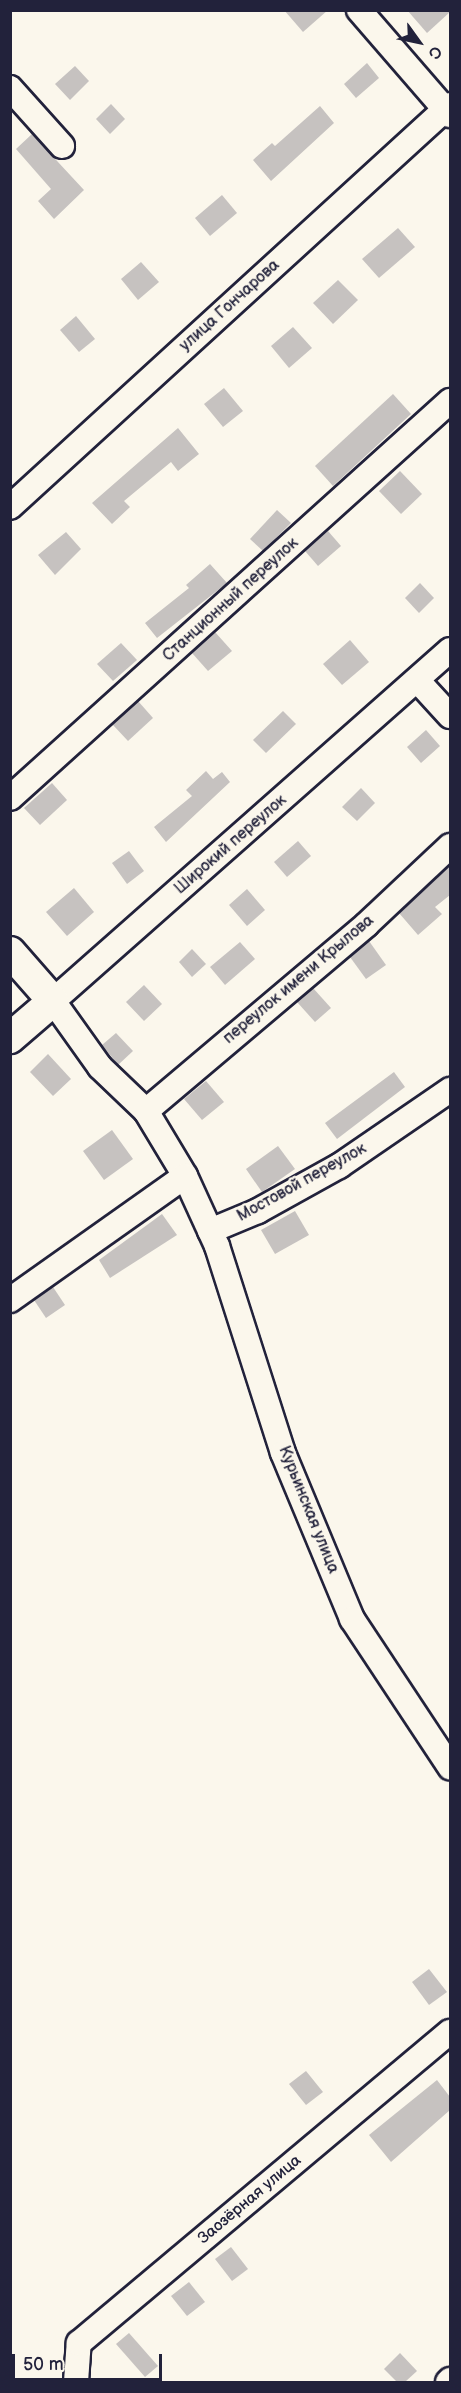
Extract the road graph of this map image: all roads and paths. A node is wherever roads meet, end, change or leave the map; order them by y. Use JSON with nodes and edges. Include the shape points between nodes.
{"nodes":[{"id":1,"x":359,"y":10,"type":"edge"},
{"id":2,"x":10,"y":88,"type":"edge"},
{"id":3,"x":449,"y":110,"type":"edge"},
{"id":4,"x":62,"y":146,"type":"dead end"},
{"id":5,"x":450,"y":401,"type":"edge"},
{"id":6,"x":10,"y":507,"type":"edge"},
{"id":7,"x":450,"y":650,"type":"edge"},
{"id":8,"x":417,"y":680,"type":"junction"},
{"id":9,"x":450,"y":716,"type":"edge"},
{"id":10,"x":10,"y":798,"type":"edge"},
{"id":11,"x":450,"y":846,"type":"edge"},
{"id":12,"x":10,"y":952,"type":"edge"},
{"id":13,"x":53,"y":1001,"type":"junction"},
{"id":14,"x":10,"y":1038,"type":"edge"},
{"id":15,"x":450,"y":1090,"type":"edge"},
{"id":16,"x":146,"y":1111,"type":"junction"},
{"id":17,"x":185,"y":1176,"type":"junction"},
{"id":18,"x":210,"y":1231,"type":"junction"},
{"id":19,"x":10,"y":1300,"type":"edge"},
{"id":20,"x":450,"y":1767,"type":"edge"},
{"id":21,"x":450,"y":2031,"type":"edge"},
{"id":22,"x":76,"y":2382,"type":"edge"}],
"edges":[{"from":1,"to":3,"type":"street"},
{"from":2,"to":4,"type":"street"},
{"from":3,"to":6,"type":"street","name":"улица Гончарова"},
{"from":5,"to":10,"type":"street","name":"Станционный переулок"},
{"from":7,"to":8,"type":"street","name":"Широкий переулок"},
{"from":8,"to":9,"type":"street"},
{"from":8,"to":13,"type":"street","name":"Широкий переулок"},
{"from":11,"to":16,"type":"street","name":"переулок имени Крылова","via":[[368,924]]},
{"from":12,"to":13,"type":"main road"},
{"from":13,"to":14,"type":"main road","name":"Широкий переулок"},
{"from":13,"to":16,"type":"street","name":"Курьинская улица","via":[[100,1067]]},
{"from":15,"to":18,"type":"street","name":"Мостовой переулок","via":[[339,1166],[258,1211]]},
{"from":16,"to":17,"type":"street","name":"Курьинская улица"},
{"from":17,"to":18,"type":"street","name":"Курьинская улица"},
{"from":17,"to":19,"type":"street"},
{"from":18,"to":20,"type":"street","name":"Курьинская улица","via":[[283,1453],[352,1619]]},
{"from":21,"to":22,"type":"street","name":"Заозёрная улица","via":[[80,2343]]}]}
